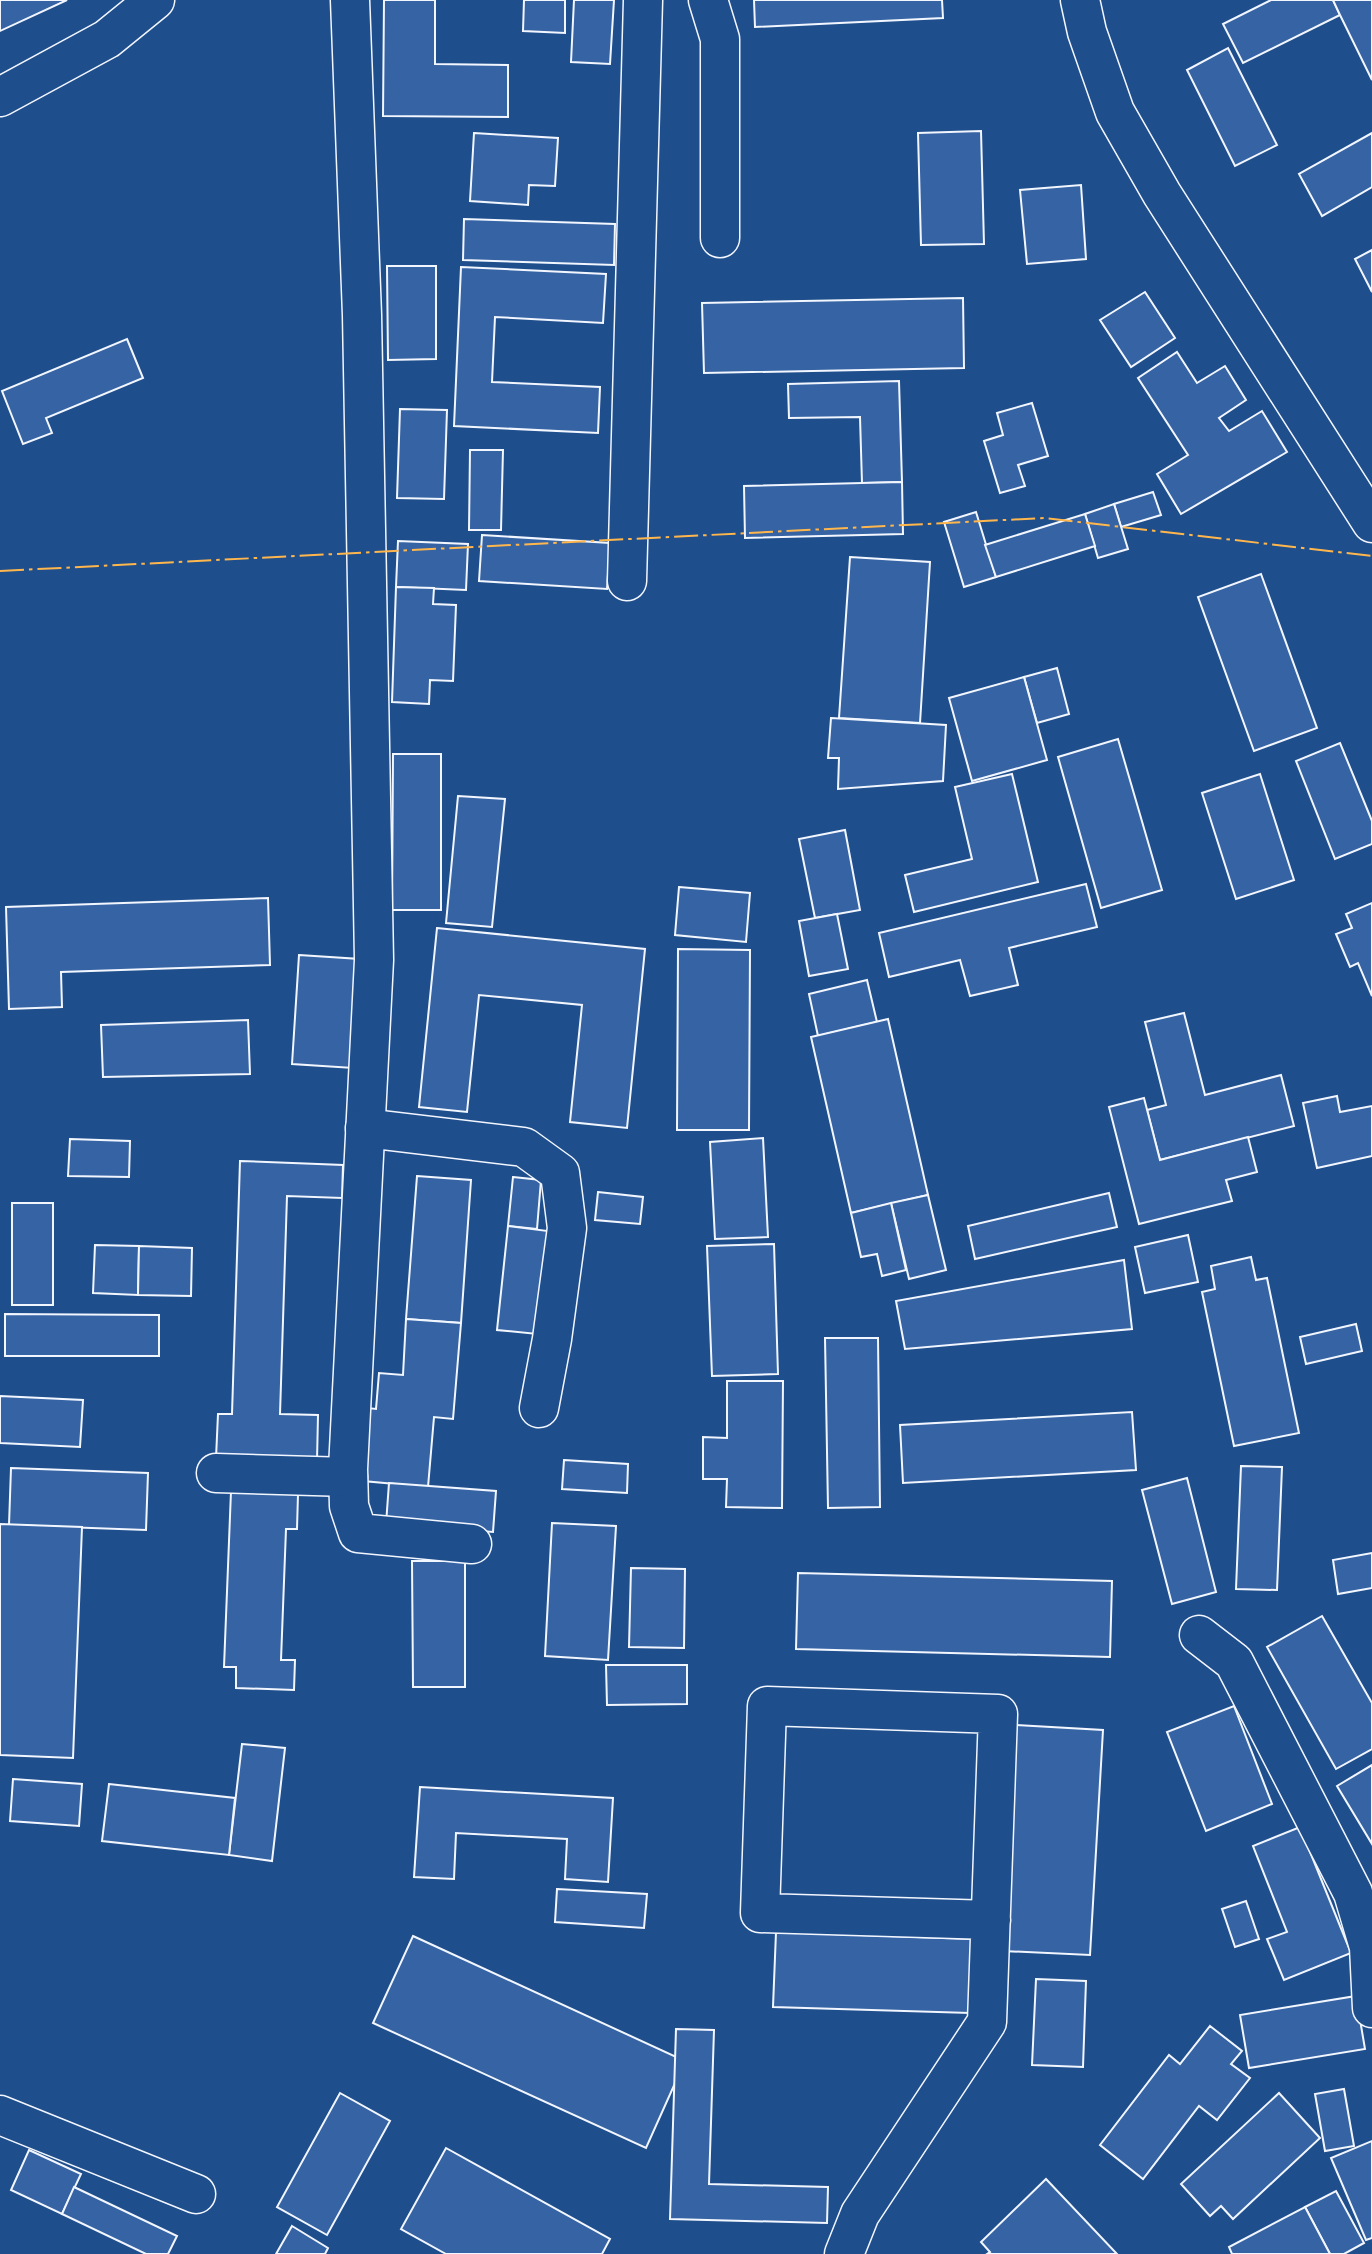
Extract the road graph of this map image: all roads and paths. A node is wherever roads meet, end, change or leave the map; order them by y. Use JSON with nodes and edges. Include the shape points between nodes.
{"nodes":[{"id":1,"x":155,"y":0,"type":"edge"},
{"id":2,"x":350,"y":0,"type":"edge"},
{"id":3,"x":643,"y":0,"type":"edge"},
{"id":4,"x":708,"y":0,"type":"edge"},
{"id":5,"x":1080,"y":0,"type":"edge"},
{"id":6,"x":0,"y":97,"type":"edge"},
{"id":7,"x":720,"y":238,"type":"dead end"},
{"id":8,"x":1372,"y":523,"type":"edge"},
{"id":9,"x":627,"y":581,"type":"dead end"},
{"id":10,"x":365,"y":1128,"type":"junction"},
{"id":11,"x":538,"y":1408,"type":"dead end"},
{"id":12,"x":216,"y":1473,"type":"dead end"},
{"id":13,"x":348,"y":1477,"type":"junction"},
{"id":14,"x":472,"y":1544,"type":"dead end"},
{"id":15,"x":1199,"y":1635,"type":"dead end"},
{"id":16,"x":991,"y":1920,"type":"junction"},
{"id":17,"x":1372,"y":2008,"type":"edge"},
{"id":18,"x":0,"y":2115,"type":"edge"},
{"id":19,"x":196,"y":2194,"type":"dead end"},
{"id":20,"x":844,"y":2254,"type":"edge"}],
"edges":[{"from":1,"to":6,"type":"street","via":[[107,39]]},
{"from":2,"to":10,"type":"street","via":[[362,315],[374,946]]},
{"from":3,"to":9,"type":"street"},
{"from":4,"to":7,"type":"street","via":[[720,39]]},
{"from":5,"to":8,"type":"street","via":[[1115,113]]},
{"from":10,"to":11,"type":"street","via":[[524,1147],[560,1173],[567,1228]]},
{"from":10,"to":13,"type":"street"},
{"from":12,"to":13,"type":"street"},
{"from":13,"to":14,"type":"street","via":[[349,1506],[358,1533]]},
{"from":15,"to":17,"type":"street","via":[[1234,1662],[1353,1893],[1369,1947]]},
{"from":16,"to":16,"type":"street","via":[[998,1714],[767,1706],[760,1913]]},
{"from":16,"to":20,"type":"street","via":[[987,2022],[860,2214]]},
{"from":18,"to":19,"type":"street"}]}
